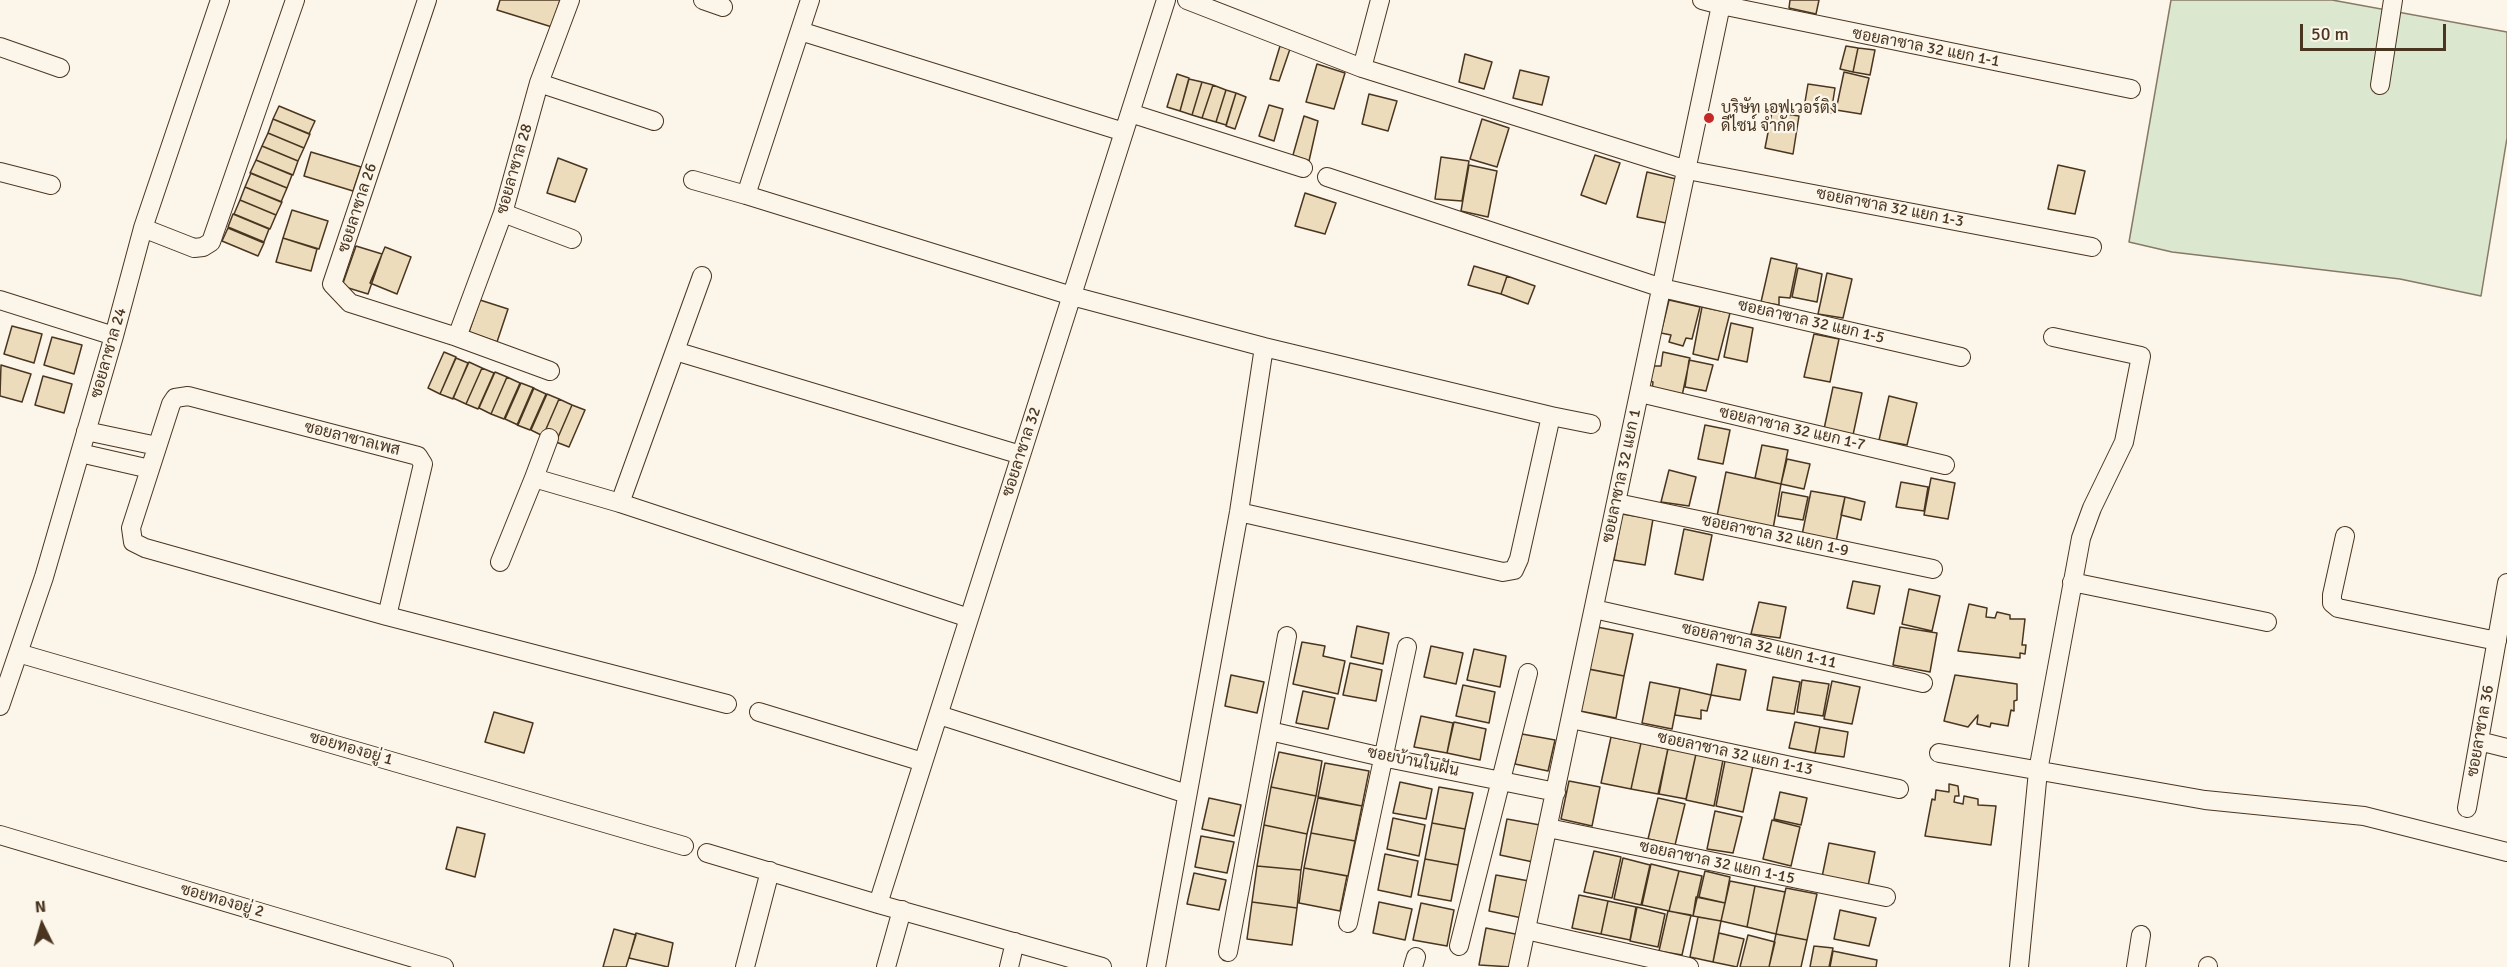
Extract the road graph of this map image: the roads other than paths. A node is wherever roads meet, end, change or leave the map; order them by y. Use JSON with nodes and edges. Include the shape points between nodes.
{"nodes":[{"id":1,"x":220,"y":0,"type":"edge"},
{"id":2,"x":295,"y":0,"type":"edge"},
{"id":3,"x":427,"y":0,"type":"edge"},
{"id":4,"x":570,"y":0,"type":"edge"},
{"id":5,"x":703,"y":0,"type":"edge"},
{"id":6,"x":810,"y":0,"type":"edge"},
{"id":7,"x":1166,"y":0,"type":"edge"},
{"id":8,"x":1187,"y":0,"type":"edge"},
{"id":9,"x":1380,"y":0,"type":"edge"},
{"id":10,"x":1702,"y":0,"type":"edge"},
{"id":11,"x":2393,"y":0,"type":"edge"},
{"id":12,"x":1721,"y":5,"type":"junction"},
{"id":13,"x":723,"y":7,"type":"dead end"},
{"id":14,"x":1763,"y":7,"type":"edge"},
{"id":15,"x":800,"y":31,"type":"junction"},
{"id":16,"x":0,"y":47,"type":"edge"},
{"id":17,"x":60,"y":68,"type":"dead end"},
{"id":18,"x":1362,"y":68,"type":"junction"},
{"id":19,"x":539,"y":83,"type":"junction"},
{"id":20,"x":2380,"y":85,"type":"dead end"},
{"id":21,"x":2131,"y":89,"type":"dead end"},
{"id":22,"x":1130,"y":113,"type":"junction"},
{"id":23,"x":654,"y":122,"type":"dead end"},
{"id":24,"x":1124,"y":132,"type":"junction"},
{"id":25,"x":1303,"y":168,"type":"dead end"},
{"id":26,"x":1687,"y":170,"type":"junction"},
{"id":27,"x":0,"y":172,"type":"edge"},
{"id":28,"x":1327,"y":177,"type":"dead end"},
{"id":29,"x":693,"y":180,"type":"dead end"},
{"id":30,"x":51,"y":184,"type":"dead end"},
{"id":31,"x":746,"y":195,"type":"junction"},
{"id":32,"x":503,"y":213,"type":"junction"},
{"id":33,"x":143,"y":228,"type":"junction"},
{"id":34,"x":572,"y":239,"type":"dead end"},
{"id":35,"x":2092,"y":247,"type":"dead end"},
{"id":36,"x":702,"y":276,"type":"dead end"},
{"id":37,"x":1662,"y":288,"type":"junction"},
{"id":38,"x":1072,"y":296,"type":"junction"},
{"id":39,"x":0,"y":300,"type":"edge"},
{"id":40,"x":114,"y":336,"type":"junction"},
{"id":41,"x":457,"y":337,"type":"junction"},
{"id":42,"x":2053,"y":337,"type":"dead end"},
{"id":43,"x":1264,"y":347,"type":"junction"},
{"id":44,"x":675,"y":351,"type":"junction"},
{"id":45,"x":1961,"y":357,"type":"dead end"},
{"id":46,"x":550,"y":371,"type":"dead end"},
{"id":47,"x":1640,"y":393,"type":"junction"},
{"id":48,"x":1551,"y":416,"type":"junction"},
{"id":49,"x":1591,"y":424,"type":"dead end"},
{"id":50,"x":86,"y":431,"type":"junction"},
{"id":51,"x":549,"y":438,"type":"dead end"},
{"id":52,"x":158,"y":446,"type":"junction"},
{"id":53,"x":80,"y":453,"type":"junction"},
{"id":54,"x":1021,"y":455,"type":"junction"},
{"id":55,"x":1945,"y":465,"type":"dead end"},
{"id":56,"x":150,"y":469,"type":"junction"},
{"id":57,"x":534,"y":478,"type":"junction"},
{"id":58,"x":620,"y":503,"type":"junction"},
{"id":59,"x":1617,"y":503,"type":"junction"},
{"id":60,"x":1239,"y":512,"type":"junction"},
{"id":61,"x":2345,"y":536,"type":"dead end"},
{"id":62,"x":500,"y":562,"type":"dead end"},
{"id":63,"x":1933,"y":569,"type":"dead end"},
{"id":64,"x":2072,"y":582,"type":"junction"},
{"id":65,"x":2507,"y":583,"type":"edge"},
{"id":66,"x":1594,"y":609,"type":"junction"},
{"id":67,"x":387,"y":616,"type":"junction"},
{"id":68,"x":969,"y":618,"type":"junction"},
{"id":69,"x":2266,"y":622,"type":"dead end"},
{"id":70,"x":1287,"y":636,"type":"dead end"},
{"id":71,"x":2497,"y":641,"type":"junction"},
{"id":72,"x":1407,"y":646,"type":"dead end"},
{"id":73,"x":18,"y":653,"type":"junction"},
{"id":74,"x":1528,"y":673,"type":"dead end"},
{"id":75,"x":1923,"y":682,"type":"dead end"},
{"id":76,"x":727,"y":704,"type":"dead end"},
{"id":77,"x":0,"y":706,"type":"edge"},
{"id":78,"x":759,"y":712,"type":"dead end"},
{"id":79,"x":939,"y":715,"type":"junction"},
{"id":80,"x":1571,"y":719,"type":"junction"},
{"id":81,"x":1270,"y":730,"type":"junction"},
{"id":82,"x":2479,"y":741,"type":"junction"},
{"id":83,"x":2507,"y":748,"type":"edge"},
{"id":84,"x":1939,"y":753,"type":"dead end"},
{"id":85,"x":1382,"y":756,"type":"junction"},
{"id":86,"x":923,"y":762,"type":"junction"},
{"id":87,"x":2038,"y":771,"type":"junction"},
{"id":88,"x":1502,"y":781,"type":"junction"},
{"id":89,"x":1899,"y":789,"type":"dead end"},
{"id":90,"x":1556,"y":792,"type":"junction"},
{"id":91,"x":1187,"y":795,"type":"junction"},
{"id":92,"x":2467,"y":808,"type":"dead end"},
{"id":93,"x":1548,"y":828,"type":"junction"},
{"id":94,"x":0,"y":836,"type":"edge"},
{"id":95,"x":684,"y":846,"type":"dead end"},
{"id":96,"x":2507,"y":852,"type":"edge"},
{"id":97,"x":707,"y":853,"type":"dead end"},
{"id":98,"x":770,"y":871,"type":"junction"},
{"id":99,"x":1886,"y":897,"type":"dead end"},
{"id":100,"x":878,"y":904,"type":"junction"},
{"id":101,"x":902,"y":910,"type":"junction"},
{"id":102,"x":1348,"y":923,"type":"dead end"},
{"id":103,"x":1526,"y":930,"type":"junction"},
{"id":104,"x":2141,"y":935,"type":"dead end"},
{"id":105,"x":1015,"y":942,"type":"junction"},
{"id":106,"x":1459,"y":946,"type":"dead end"},
{"id":107,"x":1228,"y":952,"type":"dead end"},
{"id":108,"x":444,"y":967,"type":"edge"},
{"id":109,"x":745,"y":967,"type":"edge"},
{"id":110,"x":886,"y":967,"type":"edge"},
{"id":111,"x":1009,"y":967,"type":"edge"},
{"id":112,"x":1102,"y":967,"type":"edge"},
{"id":113,"x":1156,"y":967,"type":"edge"},
{"id":114,"x":1518,"y":967,"type":"edge"},
{"id":115,"x":1689,"y":967,"type":"edge"},
{"id":116,"x":2019,"y":967,"type":"edge"},
{"id":117,"x":2136,"y":967,"type":"edge"}],
"edges":[{"from":1,"to":33,"type":"street","name":"ซอยลาซาล 24"},
{"from":2,"to":33,"type":"street","via":[[211,242],[194,248]]},
{"from":3,"to":41,"type":"street","name":"ซอยลาซาล 26","via":[[332,284],[350,303]]},
{"from":4,"to":19,"type":"street","name":"ซอยลาซาล 28"},
{"from":5,"to":13,"type":"street"},
{"from":6,"to":15,"type":"street"},
{"from":7,"to":22,"type":"street","name":"ซอยลาซาล 32"},
{"from":8,"to":18,"type":"street","name":"ซอยลาซาล 32 แยก 1-3"},
{"from":9,"to":18,"type":"street"},
{"from":10,"to":12,"type":"street"},
{"from":11,"to":20,"type":"street"},
{"from":12,"to":14,"type":"street","name":"ซอยลาซาล 32 แยก 1-1"},
{"from":12,"to":26,"type":"street","name":"ซอยลาซาล 32 แยก 1"},
{"from":14,"to":21,"type":"street","name":"ซอยลาซาล 32 แยก 1-1"},
{"from":15,"to":24,"type":"street"},
{"from":15,"to":31,"type":"street"},
{"from":16,"to":17,"type":"street"},
{"from":18,"to":26,"type":"street","name":"ซอยลาซาล 32 แยก 1-3"},
{"from":19,"to":23,"type":"street"},
{"from":19,"to":32,"type":"street","name":"ซอยลาซาล 28"},
{"from":22,"to":24,"type":"street","name":"ซอยลาซาล 32"},
{"from":22,"to":25,"type":"street"},
{"from":24,"to":38,"type":"street","name":"ซอยลาซาล 32"},
{"from":26,"to":35,"type":"street","name":"ซอยลาซาล 32 แยก 1-3"},
{"from":26,"to":37,"type":"street","name":"ซอยลาซาล 32 แยก 1"},
{"from":27,"to":30,"type":"street"},
{"from":28,"to":37,"type":"street","name":"ซอยลาซาล 32 แยก 1-5"},
{"from":29,"to":31,"type":"street"},
{"from":31,"to":38,"type":"street"},
{"from":32,"to":34,"type":"street"},
{"from":32,"to":41,"type":"street","name":"ซอยลาซาล 28"},
{"from":33,"to":40,"type":"street","name":"ซอยลาซาล 24"},
{"from":36,"to":44,"type":"street"},
{"from":37,"to":45,"type":"street","name":"ซอยลาซาล 32 แยก 1-5"},
{"from":37,"to":47,"type":"street","name":"ซอยลาซาล 32 แยก 1"},
{"from":38,"to":43,"type":"street"},
{"from":38,"to":54,"type":"street","name":"ซอยลาซาล 32"},
{"from":39,"to":40,"type":"street"},
{"from":40,"to":50,"type":"street","name":"ซอยลาซาล 24"},
{"from":41,"to":46,"type":"street"},
{"from":42,"to":64,"type":"street","via":[[2141,356],[2124,442],[2085,524]]},
{"from":43,"to":48,"type":"street"},
{"from":43,"to":60,"type":"street"},
{"from":44,"to":54,"type":"street"},
{"from":44,"to":58,"type":"street"},
{"from":47,"to":55,"type":"street","name":"ซอยลาซาล 32 แยก 1-7"},
{"from":47,"to":59,"type":"street","name":"ซอยลาซาล 32 แยก 1"},
{"from":48,"to":49,"type":"street"},
{"from":48,"to":60,"type":"street","via":[[1514,570],[1503,572]]},
{"from":50,"to":52,"type":"street"},
{"from":50,"to":53,"type":"street","name":"ซอยลาซาล 24"},
{"from":51,"to":57,"type":"street"},
{"from":52,"to":56,"type":"street","name":"ซอยลาซาลเพส"},
{"from":52,"to":67,"type":"street","name":"ซอยลาซาลเพส","via":[[171,404],[175,398],[188,396],[418,456],[423,465]]},
{"from":53,"to":56,"type":"street"},
{"from":53,"to":73,"type":"street","name":"ซอยลาซาล 24"},
{"from":54,"to":68,"type":"street","name":"ซอยลาซาล 32"},
{"from":56,"to":67,"type":"street","name":"ซอยลาซาลเพส","via":[[131,528],[133,542]]},
{"from":57,"to":58,"type":"street"},
{"from":57,"to":62,"type":"street"},
{"from":58,"to":68,"type":"street"},
{"from":59,"to":63,"type":"street","name":"ซอยลาซาล 32 แยก 1-9"},
{"from":59,"to":66,"type":"street","name":"ซอยลาซาล 32 แยก 1"},
{"from":60,"to":91,"type":"street"},
{"from":61,"to":71,"type":"street","via":[[2332,595],[2332,603],[2338,608]]},
{"from":64,"to":69,"type":"street"},
{"from":64,"to":87,"type":"street"},
{"from":65,"to":71,"type":"street","name":"ซอยลาซาล 36"},
{"from":66,"to":75,"type":"street","name":"ซอยลาซาล 32 แยก 1-11"},
{"from":66,"to":80,"type":"street","name":"ซอยลาซาล 32 แยก 1"},
{"from":67,"to":76,"type":"street","name":"ซอยลาซาลเพส"},
{"from":68,"to":79,"type":"street","name":"ซอยลาซาล 32"},
{"from":70,"to":81,"type":"street"},
{"from":71,"to":82,"type":"street","name":"ซอยลาซาล 36"},
{"from":72,"to":85,"type":"street"},
{"from":73,"to":77,"type":"street","name":"ซอยลาซาล 24"},
{"from":73,"to":95,"type":"street","name":"ซอยทองอยู่ 1"},
{"from":74,"to":88,"type":"street"},
{"from":78,"to":86,"type":"street"},
{"from":79,"to":86,"type":"street","name":"ซอยลาซาล 32"},
{"from":79,"to":91,"type":"street"},
{"from":80,"to":89,"type":"street","name":"ซอยลาซาล 32 แยก 1-13"},
{"from":80,"to":90,"type":"street","name":"ซอยลาซาล 32 แยก 1"},
{"from":81,"to":85,"type":"street","name":"ซอยบ้านในฝัน"},
{"from":81,"to":107,"type":"street"},
{"from":82,"to":83,"type":"street"},
{"from":82,"to":92,"type":"street","name":"ซอยลาซาล 36"},
{"from":84,"to":87,"type":"street"},
{"from":85,"to":88,"type":"street","name":"ซอยบ้านในฝัน"},
{"from":85,"to":102,"type":"street"},
{"from":86,"to":100,"type":"street","name":"ซอยลาซาล 32"},
{"from":87,"to":96,"type":"street","via":[[2205,800],[2364,816]]},
{"from":87,"to":116,"type":"street"},
{"from":88,"to":90,"type":"street","name":"ซอยบ้านในฝัน"},
{"from":88,"to":106,"type":"street"},
{"from":90,"to":93,"type":"street","name":"ซอยลาซาล 32 แยก 1"},
{"from":91,"to":113,"type":"street"},
{"from":93,"to":99,"type":"street","name":"ซอยลาซาล 32 แยก 1-15"},
{"from":93,"to":103,"type":"street","name":"ซอยลาซาล 32 แยก 1"},
{"from":94,"to":108,"type":"street","name":"ซอยทองอยู่ 2"},
{"from":97,"to":98,"type":"street"},
{"from":98,"to":100,"type":"street"},
{"from":98,"to":109,"type":"street"},
{"from":100,"to":101,"type":"street"},
{"from":101,"to":105,"type":"street"},
{"from":101,"to":110,"type":"street"},
{"from":103,"to":114,"type":"street","name":"ซอยลาซาล 32 แยก 1"},
{"from":103,"to":115,"type":"street"},
{"from":104,"to":117,"type":"street"},
{"from":105,"to":111,"type":"street"},
{"from":105,"to":112,"type":"street"}]}
